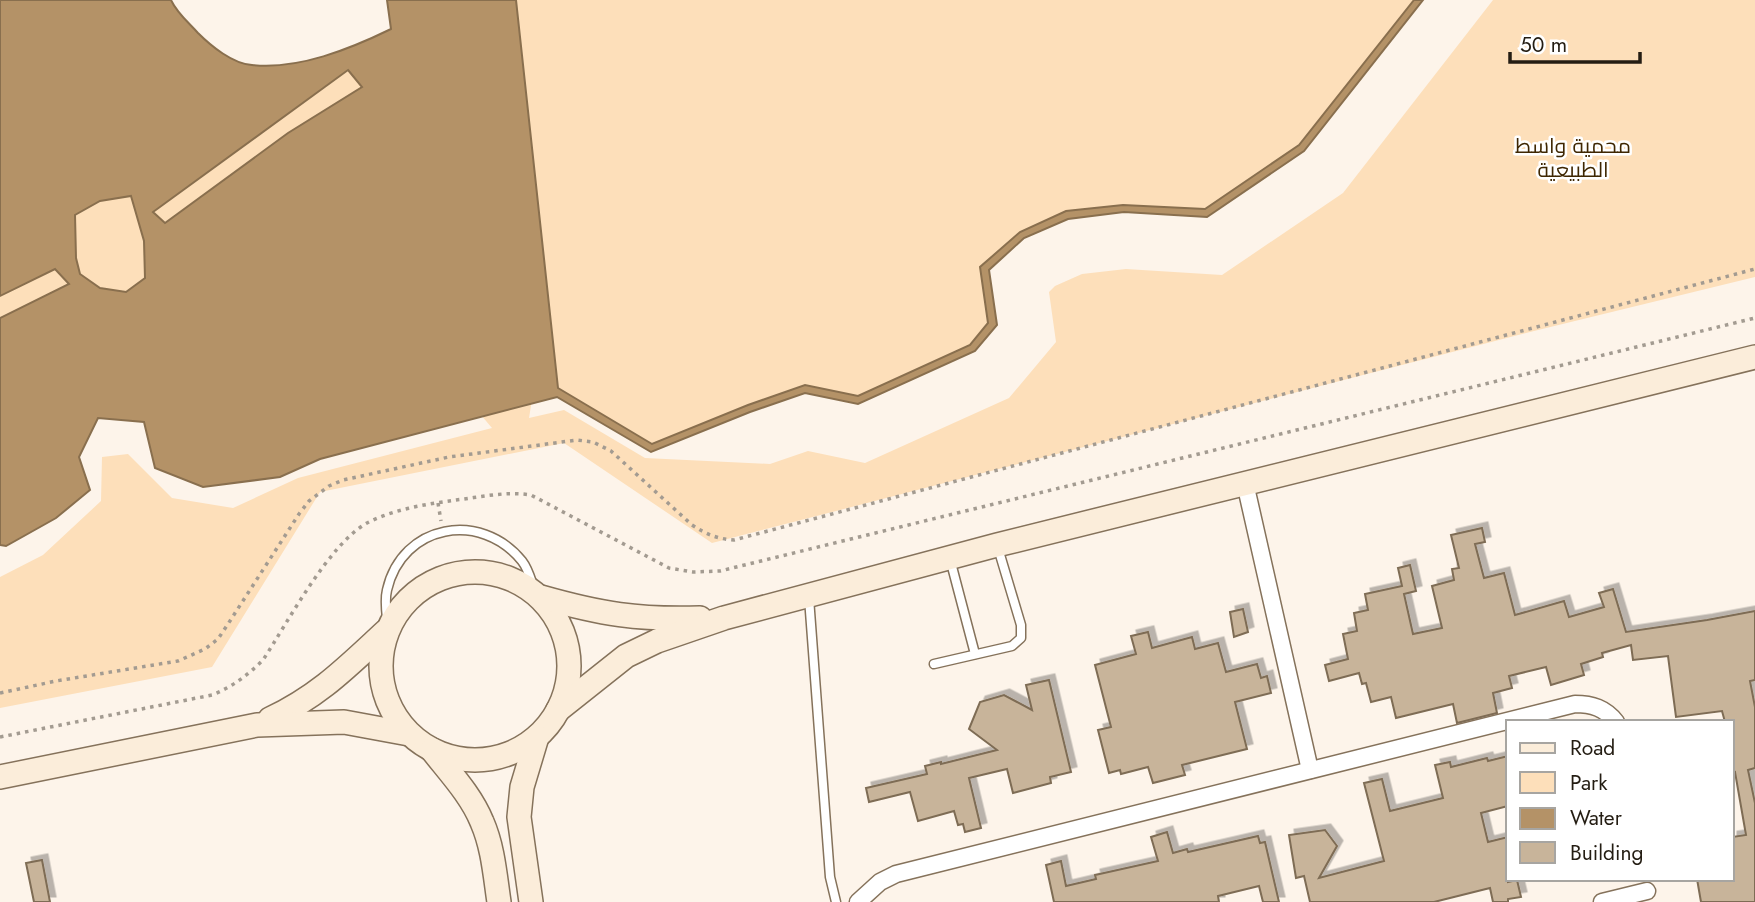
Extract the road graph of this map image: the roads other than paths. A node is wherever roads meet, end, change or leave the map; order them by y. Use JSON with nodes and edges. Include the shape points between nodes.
{"nodes":[{"id":1,"x":1755,"y":357,"type":"edge"},
{"id":2,"x":1245,"y":484,"type":"junction"},
{"id":3,"x":997,"y":545,"type":"junction"},
{"id":4,"x":950,"y":557,"type":"junction"},
{"id":5,"x":538,"y":594,"type":"junction"},
{"id":6,"x":808,"y":595,"type":"junction"},
{"id":7,"x":724,"y":618,"type":"junction"},
{"id":8,"x":387,"y":629,"type":"junction"},
{"id":9,"x":975,"y":654,"type":"junction"},
{"id":10,"x":934,"y":664,"type":"dead end"},
{"id":11,"x":558,"y":710,"type":"junction"},
{"id":12,"x":1511,"y":720,"type":"edge"},
{"id":13,"x":1614,"y":720,"type":"edge"},
{"id":14,"x":1506,"y":721,"type":"edge"},
{"id":15,"x":257,"y":725,"type":"junction"},
{"id":16,"x":409,"y":734,"type":"junction"},
{"id":17,"x":537,"y":737,"type":"junction"},
{"id":18,"x":432,"y":750,"type":"junction"},
{"id":19,"x":1310,"y":770,"type":"junction"},
{"id":20,"x":0,"y":777,"type":"edge"},
{"id":21,"x":1647,"y":891,"type":"edge"},
{"id":22,"x":499,"y":902,"type":"edge"},
{"id":23,"x":531,"y":902,"type":"edge"},
{"id":24,"x":836,"y":902,"type":"edge"},
{"id":25,"x":858,"y":902,"type":"edge"},
{"id":26,"x":1602,"y":902,"type":"edge"}],
"edges":[{"from":1,"to":2,"type":"main road"},
{"from":2,"to":3,"type":"main road"},
{"from":2,"to":19,"type":"street"},
{"from":3,"to":4,"type":"main road"},
{"from":3,"to":9,"type":"lane","via":[[1022,634],[1012,646]]},
{"from":4,"to":6,"type":"main road"},
{"from":4,"to":9,"type":"lane"},
{"from":5,"to":7,"type":"main road","via":[[585,610],[636,618]]},
{"from":5,"to":8,"type":"main road","via":[[492,573],[444,577],[411,597]]},
{"from":5,"to":8,"type":"lane","via":[[524,563],[496,539],[471,530],[443,531],[421,541],[396,568],[386,594]]},
{"from":5,"to":11,"type":"main road","via":[[557,616],[566,639],[570,663]]},
{"from":6,"to":7,"type":"main road"},
{"from":6,"to":24,"type":"lane"},
{"from":7,"to":11,"type":"main road","via":[[626,656]]},
{"from":8,"to":15,"type":"main road","via":[[312,697]]},
{"from":8,"to":16,"type":"main road","via":[[381,676],[395,716]]},
{"from":9,"to":10,"type":"lane"},
{"from":11,"to":17,"type":"main road"},
{"from":12,"to":13,"type":"street","via":[[1575,704],[1595,706]]},
{"from":14,"to":19,"type":"street"},
{"from":15,"to":16,"type":"main road","via":[[344,722]]},
{"from":15,"to":20,"type":"main road"},
{"from":16,"to":18,"type":"main road"},
{"from":17,"to":18,"type":"main road","via":[[508,754],[475,760]]},
{"from":17,"to":23,"type":"main road","via":[[522,787],[519,817]]},
{"from":18,"to":22,"type":"main road","via":[[464,789],[482,822]]},
{"from":19,"to":25,"type":"street","via":[[896,874]]},
{"from":21,"to":26,"type":"street"}]}
